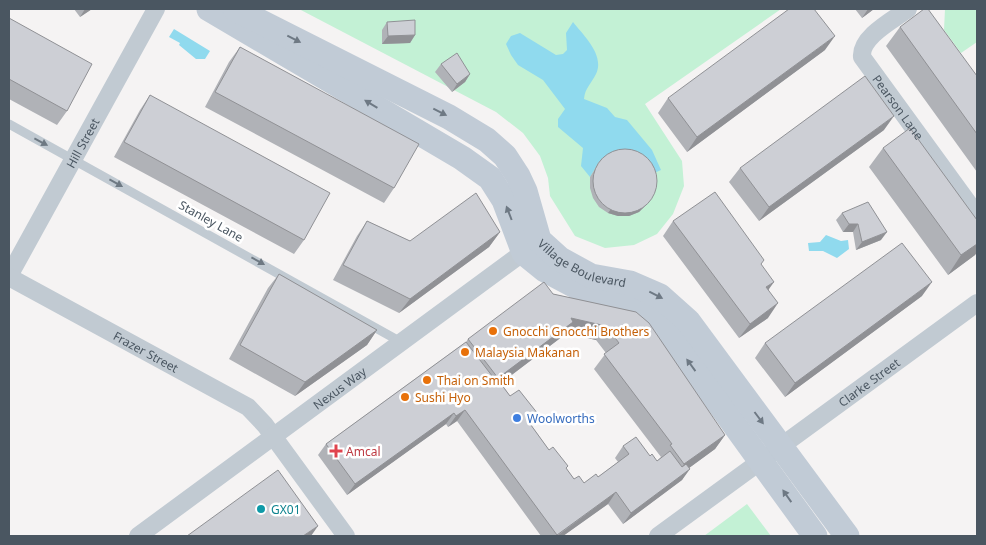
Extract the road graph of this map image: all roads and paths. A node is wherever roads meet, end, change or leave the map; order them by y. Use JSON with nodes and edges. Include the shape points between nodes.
{"nodes":[{"id":1,"x":156,"y":9,"type":"edge"},
{"id":2,"x":209,"y":9,"type":"edge"},
{"id":3,"x":235,"y":9,"type":"edge"},
{"id":4,"x":908,"y":9,"type":"edge"},
{"id":5,"x":9,"y":124,"type":"edge"},
{"id":6,"x":73,"y":159,"type":"junction"},
{"id":7,"x":977,"y":215,"type":"edge"},
{"id":8,"x":532,"y":247,"type":"junction"},
{"id":9,"x":9,"y":277,"type":"edge"},
{"id":10,"x":977,"y":303,"type":"edge"},
{"id":11,"x":401,"y":342,"type":"junction"},
{"id":12,"x":274,"y":437,"type":"junction"},
{"id":13,"x":771,"y":454,"type":"junction"},
{"id":14,"x":138,"y":536,"type":"edge"},
{"id":15,"x":346,"y":536,"type":"edge"},
{"id":16,"x":658,"y":536,"type":"edge"},
{"id":17,"x":815,"y":536,"type":"edge"},
{"id":18,"x":847,"y":536,"type":"edge"}],
"edges":[{"from":1,"to":6,"type":"street","name":"Hill Street"},
{"from":8,"to":2,"type":"street","name":"Village Boulevard","one_way":true,"via":[[490,178],[462,158]]},
{"from":3,"to":8,"type":"street","name":"Village Boulevard","one_way":true,"via":[[449,117],[487,140],[505,156],[525,191]]},
{"from":4,"to":7,"type":"street","name":"Pearson Lane","via":[[869,38],[861,50],[862,57]]},
{"from":5,"to":6,"type":"lane","name":"Stanley Lane","one_way":true},
{"from":6,"to":9,"type":"street","name":"Hill Street"},
{"from":6,"to":11,"type":"lane","name":"Stanley Lane","one_way":true},
{"from":8,"to":11,"type":"street","name":"Nexus Way"},
{"from":8,"to":13,"type":"street","name":"Village Boulevard","via":[[545,270],[579,288],[621,298],[653,318]]},
{"from":9,"to":12,"type":"street","name":"Frazer Street","via":[[242,404],[253,411]]},
{"from":10,"to":13,"type":"street","name":"Clarke Street"},
{"from":11,"to":12,"type":"street","name":"Nexus Way"},
{"from":12,"to":14,"type":"street","name":"Nexus Way"},
{"from":12,"to":15,"type":"street","name":"Frazer Street"},
{"from":13,"to":16,"type":"street","name":"Clarke Street"},
{"from":17,"to":13,"type":"street","name":"Village Boulevard","one_way":true},
{"from":13,"to":18,"type":"street","name":"Village Boulevard"}]}
